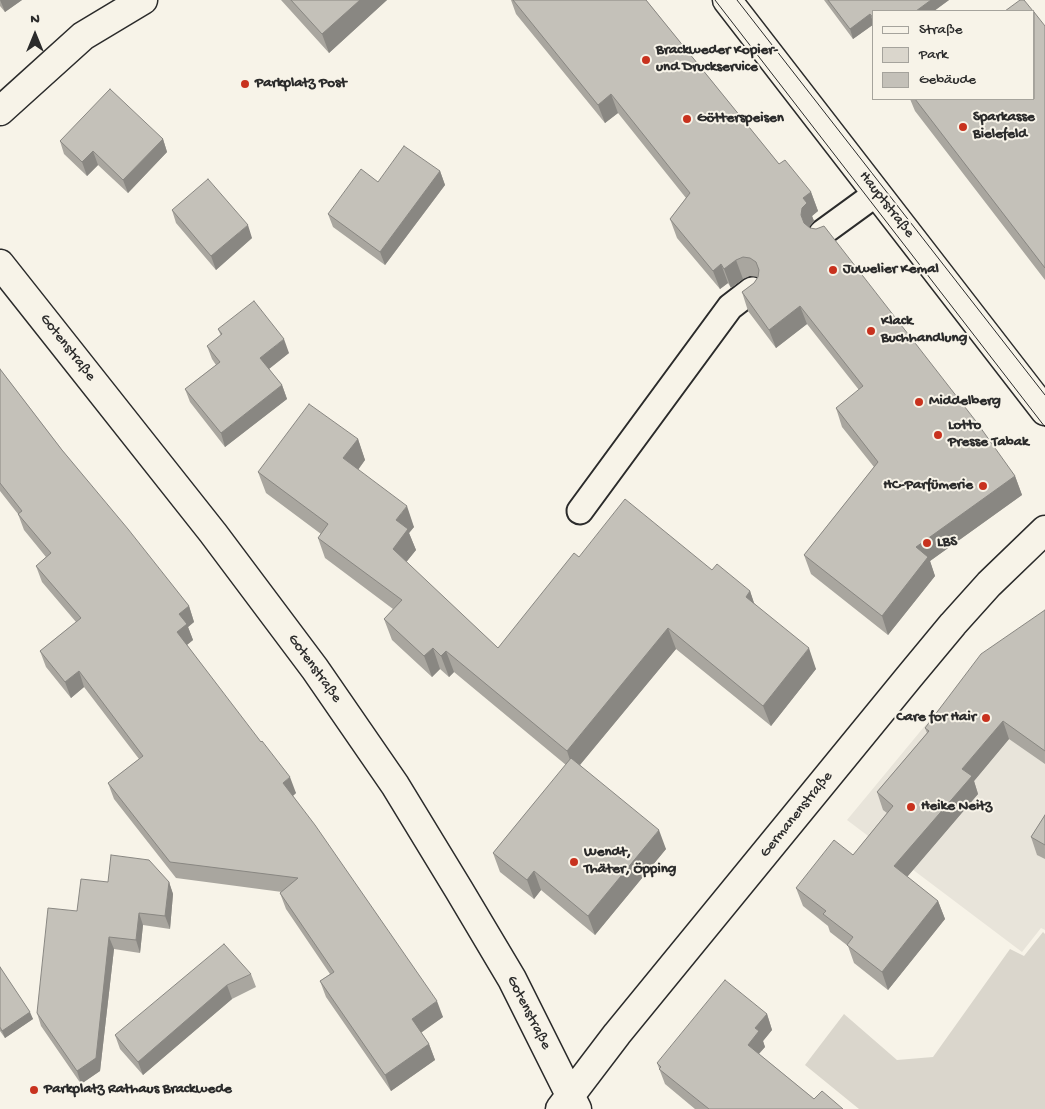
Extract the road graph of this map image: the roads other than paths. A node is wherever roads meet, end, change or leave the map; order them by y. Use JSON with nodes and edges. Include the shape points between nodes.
{"nodes":[{"id":1,"x":143,"y":0,"type":"edge"},
{"id":2,"x":727,"y":0,"type":"edge"},
{"id":3,"x":0,"y":111,"type":"edge"},
{"id":4,"x":877,"y":193,"type":"junction"},
{"id":5,"x":822,"y":233,"type":"edge"},
{"id":6,"x":0,"y":264,"type":"edge"},
{"id":7,"x":752,"y":290,"type":"edge"},
{"id":8,"x":1045,"y":411,"type":"edge"},
{"id":9,"x":580,"y":511,"type":"dead end"},
{"id":10,"x":1045,"y":530,"type":"edge"},
{"id":11,"x":569,"y":1105,"type":"edge"}],
"edges":[{"from":1,"to":3,"type":"street","via":[[83,36]]},
{"from":2,"to":4,"type":"street","name":"Hauptstraße"},
{"from":4,"to":5,"type":"lane"},
{"from":4,"to":8,"type":"street","name":"Hauptstraße"},
{"from":6,"to":11,"type":"street","name":"Gotenstraße","via":[[219,541],[315,669],[390,777],[512,980]]},
{"from":7,"to":9,"type":"lane","via":[[730,307]]},
{"from":10,"to":11,"type":"street","name":"Germanenstraße","via":[[989,584],[915,669],[611,1041]]}]}
